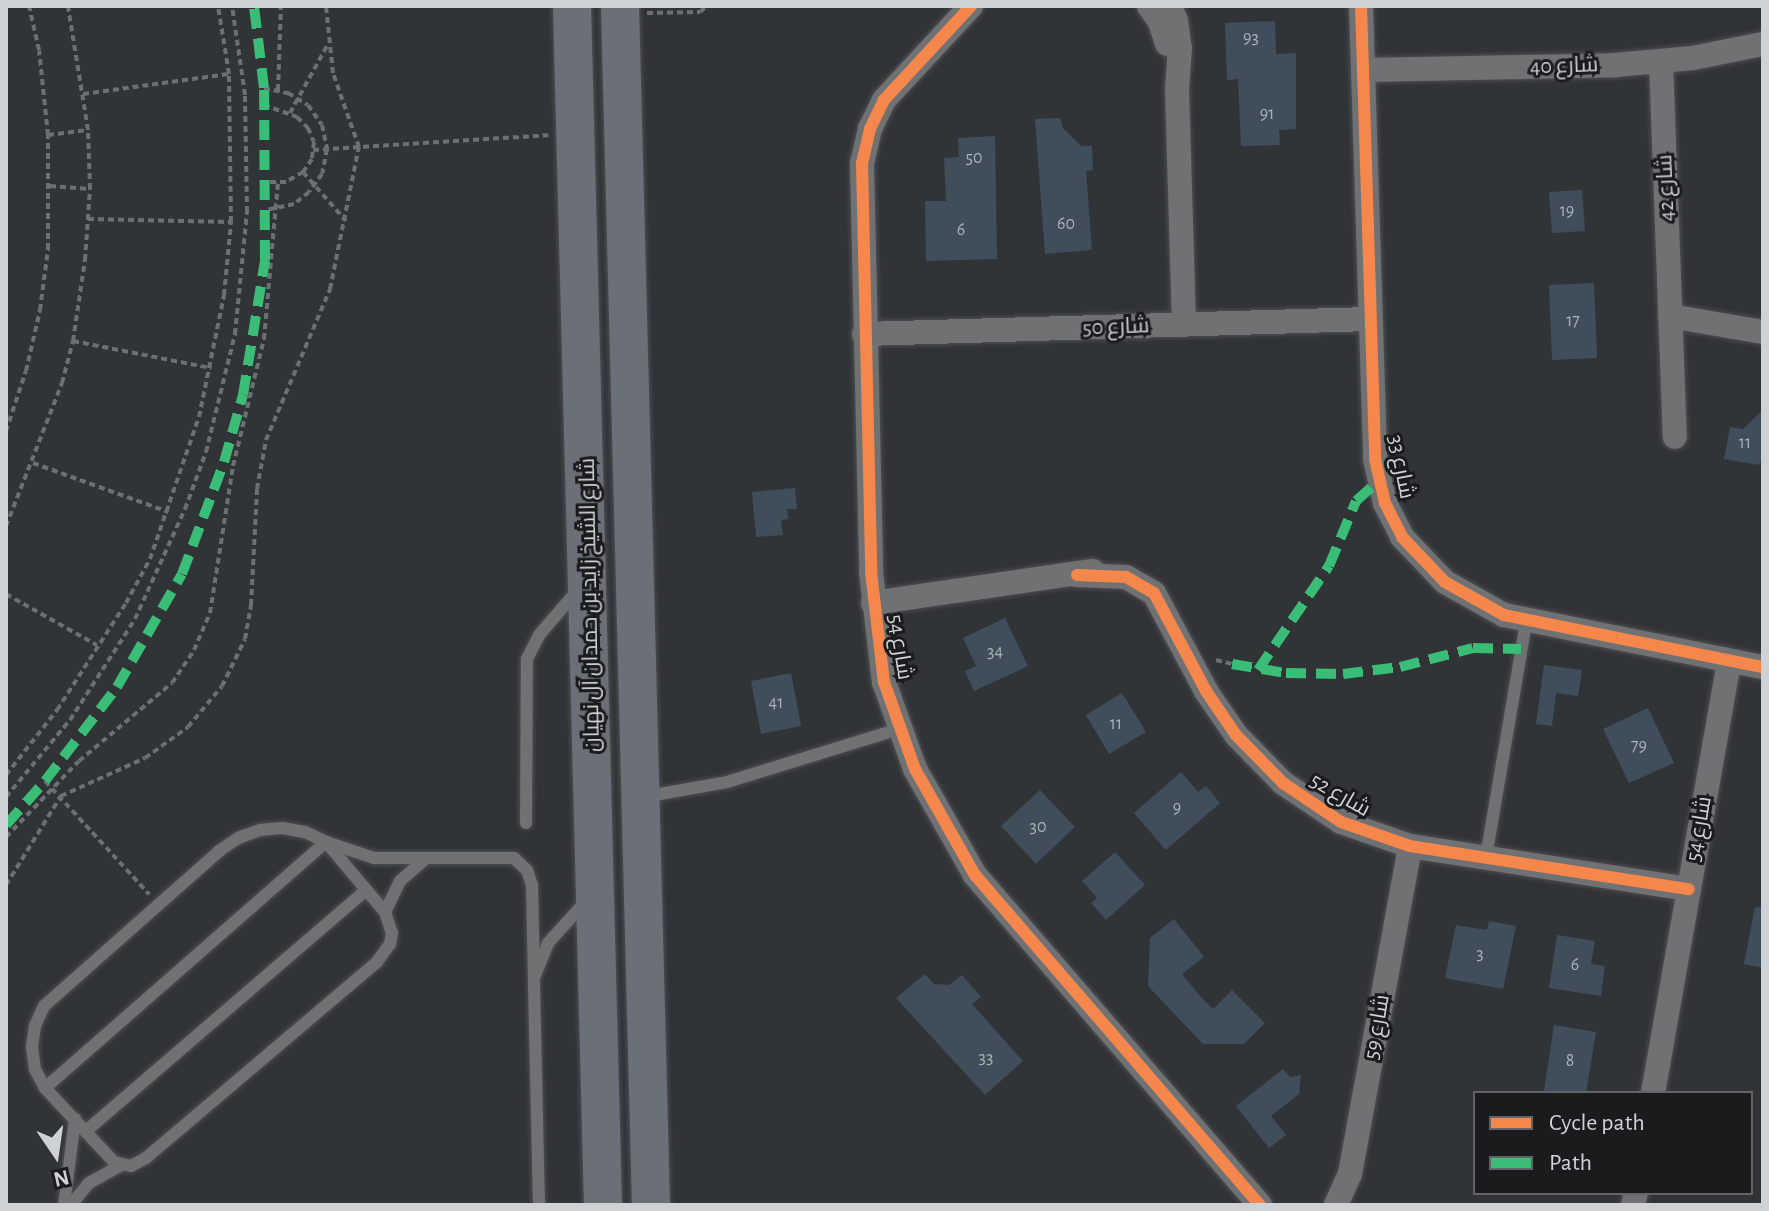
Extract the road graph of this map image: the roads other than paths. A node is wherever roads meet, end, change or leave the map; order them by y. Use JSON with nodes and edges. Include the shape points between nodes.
{"nodes":[{"id":1,"x":572,"y":6,"type":"edge"},
{"id":2,"x":971,"y":6,"type":"edge"},
{"id":3,"x":1149,"y":6,"type":"edge"},
{"id":4,"x":1170,"y":6,"type":"edge"},
{"id":5,"x":1361,"y":6,"type":"edge"},
{"id":6,"x":620,"y":10,"type":"edge"},
{"id":7,"x":1763,"y":44,"type":"edge"},
{"id":8,"x":1661,"y":61,"type":"junction"},
{"id":9,"x":1363,"y":70,"type":"junction"},
{"id":10,"x":1177,"y":89,"type":"junction"},
{"id":11,"x":1670,"y":316,"type":"junction"},
{"id":12,"x":1368,"y":319,"type":"junction"},
{"id":13,"x":1184,"y":325,"type":"junction"},
{"id":14,"x":1763,"y":332,"type":"edge"},
{"id":15,"x":864,"y":334,"type":"junction"},
{"id":16,"x":1675,"y":437,"type":"dead end"},
{"id":17,"x":589,"y":576,"type":"junction"},
{"id":18,"x":873,"y":603,"type":"junction"},
{"id":19,"x":1526,"y":622,"type":"junction"},
{"id":20,"x":1729,"y":661,"type":"junction"},
{"id":21,"x":1763,"y":667,"type":"edge"},
{"id":22,"x":899,"y":729,"type":"junction"},
{"id":23,"x":641,"y":797,"type":"junction"},
{"id":24,"x":526,"y":823,"type":"dead end"},
{"id":25,"x":326,"y":842,"type":"junction"},
{"id":26,"x":1410,"y":846,"type":"junction"},
{"id":27,"x":1486,"y":857,"type":"junction"},
{"id":28,"x":426,"y":858,"type":"junction"},
{"id":29,"x":1689,"y":889,"type":"junction"},
{"id":30,"x":366,"y":890,"type":"junction"},
{"id":31,"x":596,"y":892,"type":"junction"},
{"id":32,"x":385,"y":912,"type":"junction"},
{"id":33,"x":534,"y":978,"type":"junction"},
{"id":34,"x":648,"y":1071,"type":"junction"},
{"id":35,"x":45,"y":1088,"type":"junction"},
{"id":36,"x":1653,"y":1091,"type":"edge"},
{"id":37,"x":600,"y":1099,"type":"junction"},
{"id":38,"x":75,"y":1119,"type":"junction"},
{"id":39,"x":86,"y":1131,"type":"junction"},
{"id":40,"x":122,"y":1165,"type":"junction"},
{"id":41,"x":64,"y":1205,"type":"edge"},
{"id":42,"x":71,"y":1205,"type":"edge"},
{"id":43,"x":539,"y":1205,"type":"edge"},
{"id":44,"x":584,"y":1205,"type":"edge"},
{"id":45,"x":603,"y":1205,"type":"edge"},
{"id":46,"x":651,"y":1205,"type":"edge"},
{"id":47,"x":675,"y":1205,"type":"edge"},
{"id":48,"x":1260,"y":1205,"type":"edge"},
{"id":49,"x":1336,"y":1205,"type":"edge"}],
"edges":[{"from":1,"to":17,"type":"main road","name":"شارع الشيخ زايد بن حمدان آل نهيان"},
{"from":2,"to":15,"type":"street","name":"شارع 54","via":[[894,87],[870,129],[861,180]]},
{"from":3,"to":10,"type":"street","via":[[1164,33]]},
{"from":4,"to":10,"type":"street","via":[[1179,35]]},
{"from":5,"to":9,"type":"street","name":"شارع 33"},
{"from":6,"to":23,"type":"main road","name":"شارع الشيخ زايد بن حمدان آل نهيان"},
{"from":7,"to":8,"type":"street","name":"شارع 40"},
{"from":8,"to":9,"type":"street","name":"شارع 40"},
{"from":8,"to":11,"type":"street","name":"شارع 42"},
{"from":9,"to":12,"type":"street","name":"شارع 33"},
{"from":10,"to":13,"type":"street"},
{"from":11,"to":14,"type":"street"},
{"from":11,"to":16,"type":"street","name":"شارع 42"},
{"from":12,"to":13,"type":"street","name":"شارع 50"},
{"from":12,"to":19,"type":"street","name":"شارع 33","via":[[1375,459],[1392,520],[1413,552],[1445,582],[1483,606]]},
{"from":13,"to":15,"type":"street","name":"شارع 50"},
{"from":15,"to":18,"type":"street","name":"شارع 54"},
{"from":17,"to":24,"type":"lane","via":[[539,635],[527,659]]},
{"from":17,"to":31,"type":"main road","name":"شارع الشيخ زايد بن حمدان آل نهيان"},
{"from":18,"to":22,"type":"street","name":"شارع 54","via":[[884,682]]},
{"from":18,"to":26,"type":"street","name":"شارع 52","via":[[1077,575],[1119,575],[1140,583],[1159,600],[1228,724],[1283,783],[1341,822]]},
{"from":19,"to":20,"type":"street","name":"شارع 33"},
{"from":19,"to":27,"type":"lane"},
{"from":20,"to":21,"type":"street","name":"شارع 33"},
{"from":20,"to":29,"type":"street","name":"شارع 54"},
{"from":22,"to":23,"type":"lane","via":[[727,782]]},
{"from":22,"to":48,"type":"street","name":"شارع 54","via":[[932,805],[975,875]]},
{"from":23,"to":34,"type":"main road","name":"شارع الشيخ زايد بن حمدان آل نهيان"},
{"from":25,"to":28,"type":"lane","via":[[374,858]]},
{"from":25,"to":30,"type":"lane"},
{"from":25,"to":35,"type":"lane"},
{"from":25,"to":35,"type":"lane","via":[[305,832],[260,830],[219,851],[157,903],[44,1006],[32,1047]]},
{"from":26,"to":27,"type":"street","name":"شارع 52"},
{"from":26,"to":49,"type":"street","name":"شارع 59","via":[[1350,1174]]},
{"from":27,"to":29,"type":"street","name":"شارع 52"},
{"from":28,"to":32,"type":"lane","via":[[400,881]]},
{"from":28,"to":33,"type":"lane","via":[[503,855],[521,863],[532,885]]},
{"from":29,"to":36,"type":"street","name":"شارع 54"},
{"from":30,"to":32,"type":"lane"},
{"from":30,"to":39,"type":"lane"},
{"from":31,"to":33,"type":"lane","via":[[558,929]]},
{"from":31,"to":37,"type":"main road","name":"شارع الشيخ زايد بن حمدان آل نهيان"},
{"from":32,"to":40,"type":"lane","via":[[392,933],[385,954],[146,1158]]},
{"from":33,"to":43,"type":"lane"},
{"from":34,"to":46,"type":"main road","name":"شارع الشيخ زايد بن حمدان آل نهيان"},
{"from":34,"to":47,"type":"main road","via":[[664,1093],[668,1175]]},
{"from":35,"to":38,"type":"lane"},
{"from":37,"to":44,"type":"main road","via":[[588,1123]]},
{"from":37,"to":45,"type":"main road","name":"شارع الشيخ زايد بن حمدان آل نهيان"},
{"from":38,"to":39,"type":"lane"},
{"from":38,"to":41,"type":"lane"},
{"from":39,"to":40,"type":"lane"},
{"from":40,"to":42,"type":"lane","via":[[89,1183]]}]}
